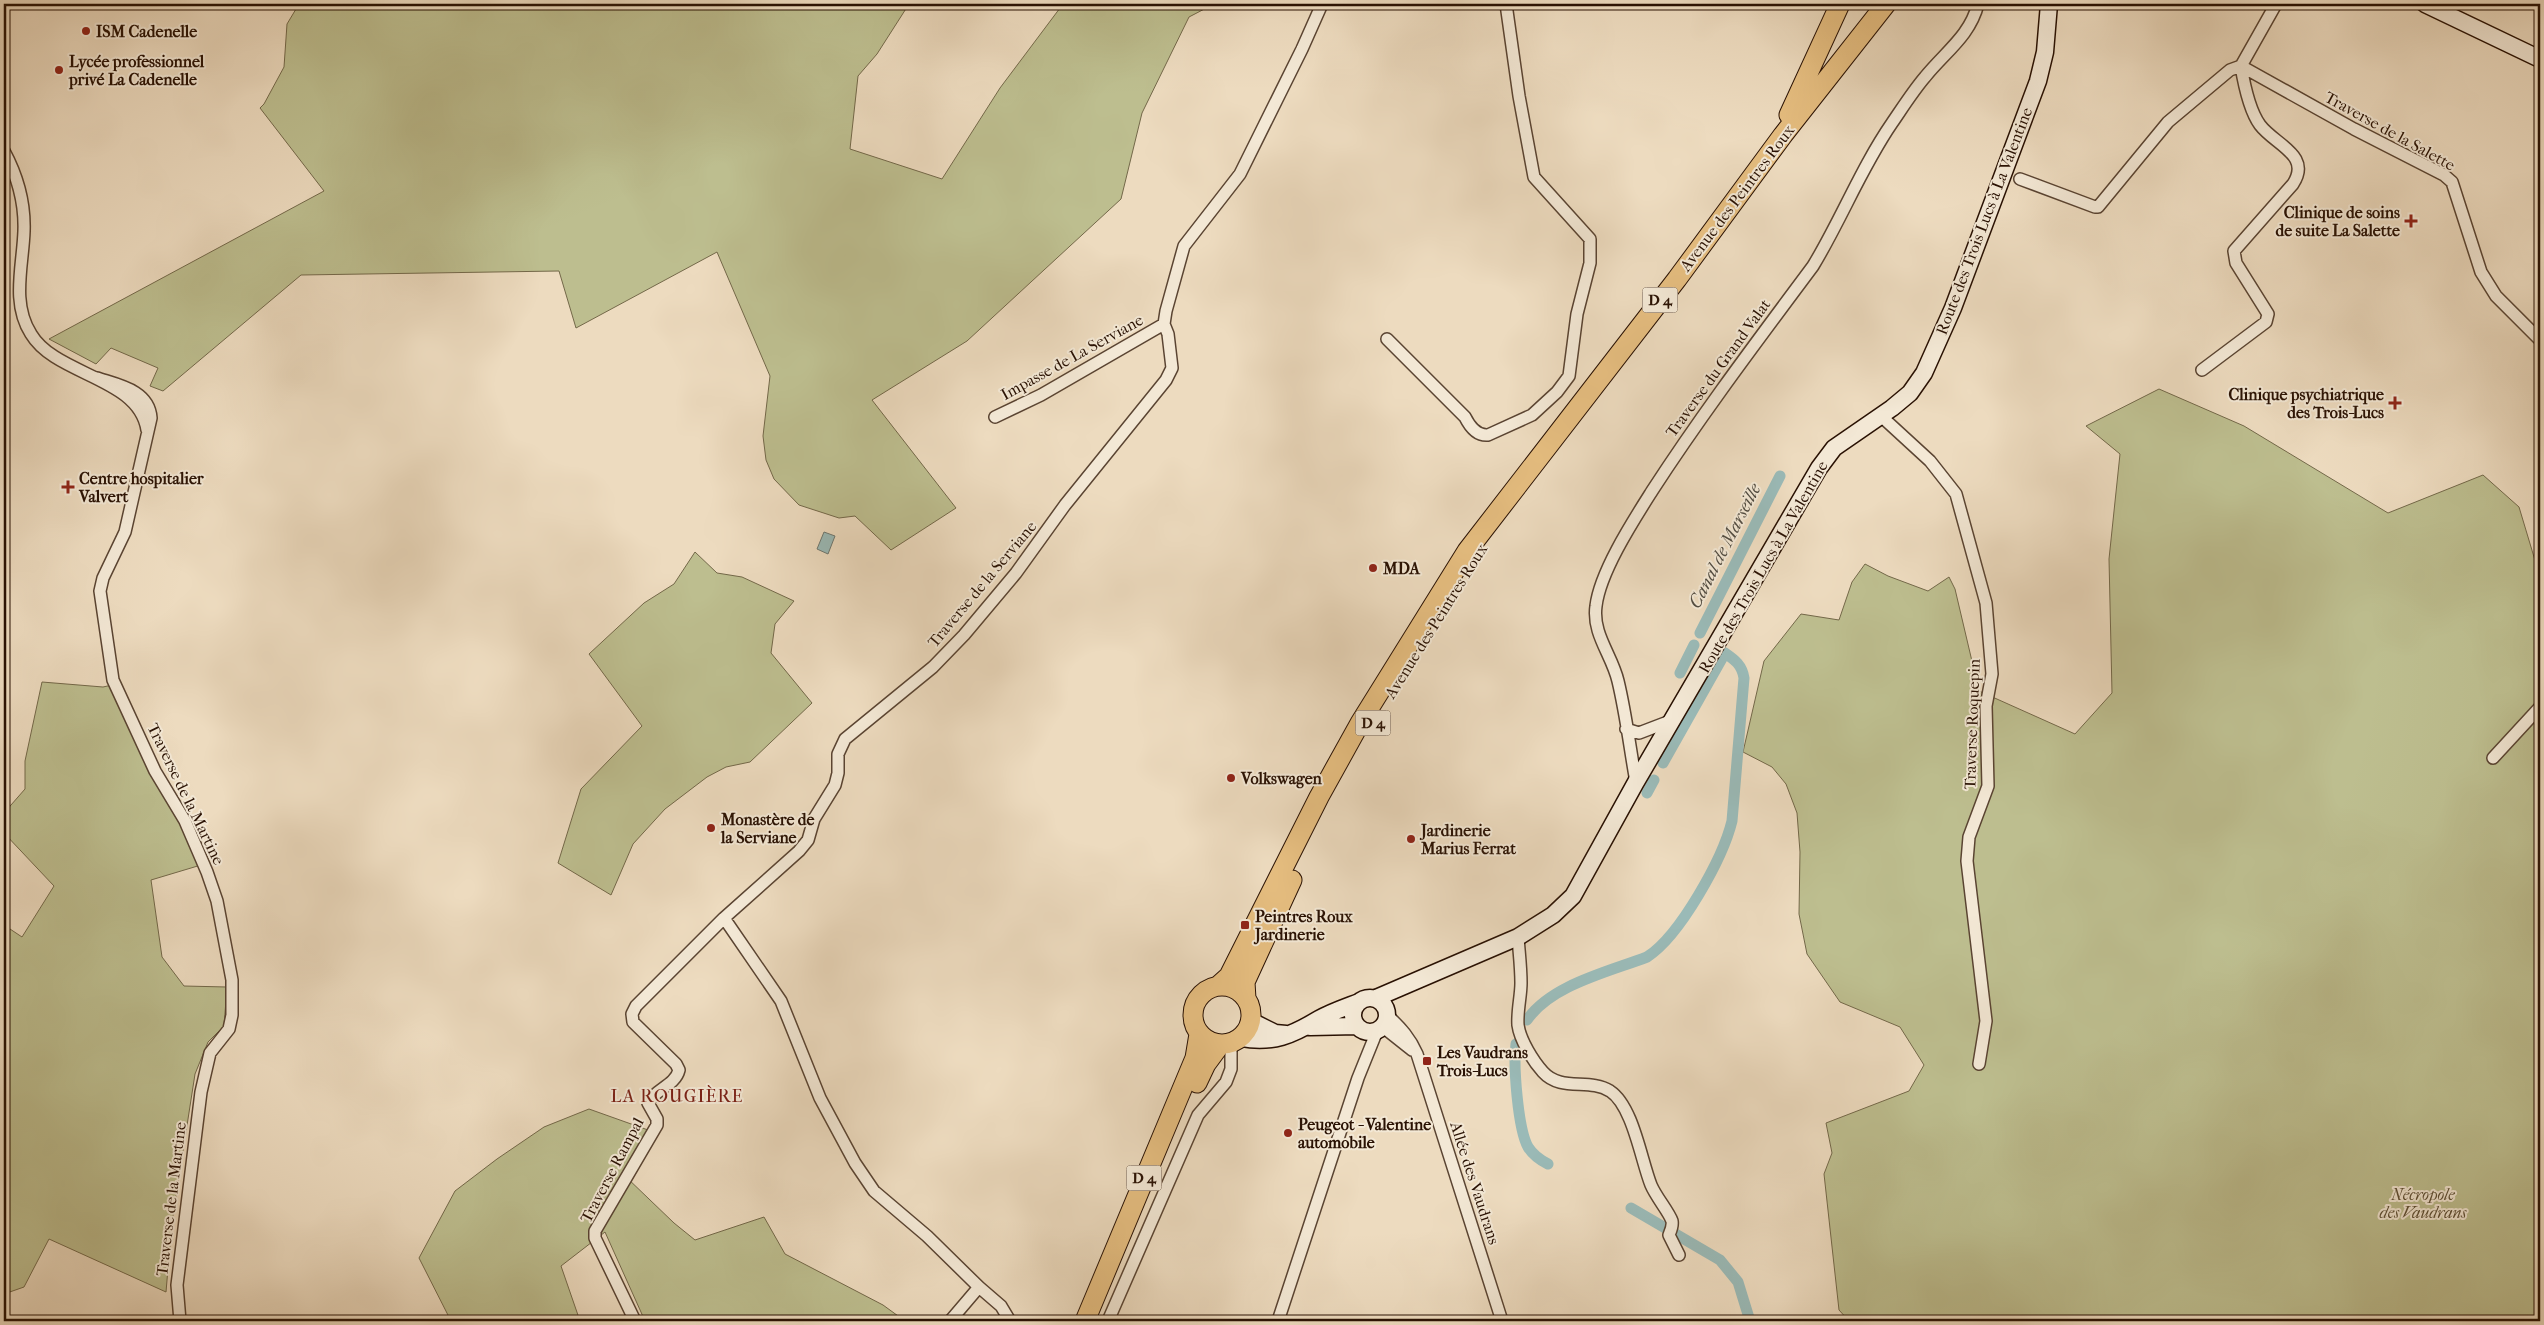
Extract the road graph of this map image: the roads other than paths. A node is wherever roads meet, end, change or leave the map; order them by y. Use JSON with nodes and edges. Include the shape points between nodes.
{"nodes":[{"id":1,"x":1322,"y":4,"type":"edge"},
{"id":2,"x":1506,"y":4,"type":"edge"},
{"id":3,"x":1840,"y":4,"type":"edge"},
{"id":4,"x":1886,"y":4,"type":"edge"},
{"id":5,"x":1978,"y":4,"type":"edge"},
{"id":6,"x":2049,"y":4,"type":"edge"},
{"id":7,"x":2276,"y":4,"type":"edge"},
{"id":8,"x":2425,"y":4,"type":"edge"},
{"id":9,"x":2442,"y":4,"type":"edge"},
{"id":10,"x":2539,"y":52,"type":"edge"},
{"id":11,"x":2241,"y":66,"type":"junction"},
{"id":12,"x":1783,"y":135,"type":"junction"},
{"id":13,"x":4,"y":151,"type":"edge"},
{"id":14,"x":2020,"y":179,"type":"dead end"},
{"id":15,"x":1164,"y":324,"type":"junction"},
{"id":16,"x":1386,"y":339,"type":"dead end"},
{"id":17,"x":2540,"y":340,"type":"edge"},
{"id":18,"x":2202,"y":370,"type":"dead end"},
{"id":19,"x":1881,"y":416,"type":"junction"},
{"id":20,"x":995,"y":417,"type":"dead end"},
{"id":21,"x":1534,"y":463,"type":"junction"},
{"id":22,"x":2540,"y":708,"type":"edge"},
{"id":23,"x":1674,"y":720,"type":"junction"},
{"id":24,"x":1626,"y":728,"type":"junction"},
{"id":25,"x":2493,"y":758,"type":"dead end"},
{"id":26,"x":1636,"y":782,"type":"junction"},
{"id":27,"x":724,"y":918,"type":"junction"},
{"id":28,"x":1518,"y":937,"type":"junction"},
{"id":29,"x":1418,"y":981,"type":"junction"},
{"id":30,"x":1219,"y":985,"type":"junction"},
{"id":31,"x":1376,"y":998,"type":"junction"},
{"id":32,"x":1246,"y":999,"type":"junction"},
{"id":33,"x":1359,"y":1002,"type":"junction"},
{"id":34,"x":1384,"y":1021,"type":"junction"},
{"id":35,"x":1251,"y":1022,"type":"junction"},
{"id":36,"x":1357,"y":1026,"type":"junction"},
{"id":37,"x":1308,"y":1027,"type":"junction"},
{"id":38,"x":1199,"y":1034,"type":"junction"},
{"id":39,"x":1289,"y":1034,"type":"junction"},
{"id":40,"x":1231,"y":1042,"type":"junction"},
{"id":41,"x":1979,"y":1064,"type":"dead end"},
{"id":42,"x":1679,"y":1255,"type":"dead end"},
{"id":43,"x":979,"y":1287,"type":"junction"},
{"id":44,"x":180,"y":1321,"type":"edge"},
{"id":45,"x":635,"y":1321,"type":"edge"},
{"id":46,"x":950,"y":1321,"type":"edge"},
{"id":47,"x":1010,"y":1321,"type":"edge"},
{"id":48,"x":1085,"y":1321,"type":"edge"},
{"id":49,"x":1097,"y":1321,"type":"edge"},
{"id":50,"x":1108,"y":1321,"type":"edge"},
{"id":51,"x":1278,"y":1321,"type":"edge"},
{"id":52,"x":1502,"y":1321,"type":"edge"}],
"edges":[{"from":1,"to":15,"type":"street","name":"Traverse de la Serviane","via":[[1240,174],[1184,246]]},
{"from":2,"to":16,"type":"street","via":[[1534,178],[1590,239],[1590,263],[1578,314],[1570,376],[1532,415],[1482,435],[1471,428],[1465,417]]},
{"from":3,"to":12,"type":"main road"},
{"from":4,"to":12,"type":"main road","name":"Avenue des Peintres Roux","number":"D 4"},
{"from":5,"to":24,"type":"street","name":"Traverse du Grand Valat","via":[[1969,29],[1925,76],[1891,124],[1862,171],[1813,266],[1685,440],[1634,518],[1610,564],[1596,606],[1596,630],[1614,666]]},
{"from":6,"to":19,"type":"street","name":"Route des Trois Lucs à La Valentine","via":[[2046,52],[2038,81],[1953,308],[1910,393]]},
{"from":7,"to":11,"type":"street"},
{"from":8,"to":10,"type":"street"},
{"from":9,"to":10,"type":"street"},
{"from":11,"to":14,"type":"street","via":[[2230,70],[2168,122],[2098,207]]},
{"from":11,"to":17,"type":"street","name":"Traverse de la Salette","via":[[2452,182],[2482,272],[2496,296]]},
{"from":11,"to":18,"type":"street","via":[[2255,116],[2288,149],[2299,164],[2300,172],[2234,251],[2236,263],[2268,314],[2266,322]]},
{"from":12,"to":21,"type":"main road","name":"Avenue des Peintres Roux","number":"D 4","via":[[1677,279]]},
{"from":13,"to":44,"type":"street","name":"Traverse de la Martine","via":[[23,201],[19,300],[26,327],[37,344],[53,357],[96,378],[133,403],[146,421],[147,433],[122,542],[103,578],[100,591],[113,680],[155,770],[185,821],[207,872],[217,901],[232,980],[229,1029],[210,1053],[201,1092],[177,1282]]},
{"from":15,"to":20,"type":"street","name":"Impasse de La Serviane","via":[[1041,395]]},
{"from":15,"to":27,"type":"street","name":"Traverse de la Serviane","via":[[1172,368],[1166,380],[964,635],[933,667],[845,739],[838,754],[835,785],[814,819],[808,840]]},
{"from":19,"to":23,"type":"street","name":"Route des Trois Lucs à La Valentine","via":[[1834,448],[1819,468]]},
{"from":19,"to":41,"type":"street","name":"Traverse Roquepin","via":[[1930,461],[1956,494],[1986,603],[1992,674],[1986,706],[1988,786],[1969,837],[1966,862],[1986,1021]]},
{"from":21,"to":30,"type":"main road","name":"Avenue des Peintres Roux","number":"D 4","via":[[1468,551],[1360,723],[1229,976]]},
{"from":21,"to":32,"type":"main road","name":"Avenue des Peintres Roux","number":"D 4","via":[[1429,628],[1328,801],[1245,982]]},
{"from":22,"to":25,"type":"street"},
{"from":23,"to":24,"type":"street","via":[[1640,733]]},
{"from":23,"to":26,"type":"street","name":"Route des Trois Lucs à La Valentine"},
{"from":24,"to":26,"type":"street","name":"Traverse du Grand Valat"},
{"from":26,"to":28,"type":"street","name":"Route des Trois Lucs à La Valentine","via":[[1573,896],[1553,915]]},
{"from":27,"to":43,"type":"street","via":[[781,1001],[820,1098],[874,1191],[927,1236]]},
{"from":27,"to":45,"type":"street","name":"Traverse Rampal","via":[[636,1006],[632,1014],[637,1027],[679,1070],[674,1081],[650,1098],[648,1103],[657,1125],[595,1231],[595,1238]]},
{"from":28,"to":29,"type":"street","name":"Route des Trois Lucs à La Valentine"},
{"from":28,"to":42,"type":"street","via":[[1521,983],[1518,1023],[1527,1046],[1542,1072],[1554,1082],[1599,1087],[1618,1098],[1631,1123],[1651,1184],[1671,1218],[1671,1230]]},
{"from":29,"to":31,"type":"street","name":"Route des Trois Lucs à La Valentine"},
{"from":29,"to":34,"type":"street","name":"Route des Trois Lucs à La Valentine"},
{"from":30,"to":32,"type":"main road","via":[[1239,991]]},
{"from":30,"to":38,"type":"main road","via":[[1204,991],[1194,1003],[1192,1019]]},
{"from":31,"to":33,"type":"street"},
{"from":31,"to":34,"type":"street","via":[[1385,1005]]},
{"from":32,"to":35,"type":"main road","via":[[1251,1010]]},
{"from":33,"to":36,"type":"street","via":[[1353,1013]]},
{"from":33,"to":37,"type":"street"},
{"from":34,"to":36,"type":"street","via":[[1366,1032]]},
{"from":34,"to":51,"type":"street","name":"Route des Trois Lucs à La Valentine","via":[[1355,1087]]},
{"from":34,"to":52,"type":"street","name":"Allée des Vaudrans","via":[[1417,1054]]},
{"from":35,"to":39,"type":"street","via":[[1275,1034]]},
{"from":35,"to":40,"type":"main road"},
{"from":36,"to":37,"type":"street"},
{"from":37,"to":39,"type":"street"},
{"from":38,"to":40,"type":"main road","via":[[1208,1042]]},
{"from":38,"to":48,"type":"main road","number":"D 4","via":[[1195,1058]]},
{"from":39,"to":40,"type":"street","via":[[1270,1041]]},
{"from":40,"to":49,"type":"main road","number":"D 4","via":[[1206,1064]]},
{"from":40,"to":50,"type":"street","via":[[1231,1069],[1226,1082],[1198,1115]]},
{"from":43,"to":46,"type":"street"},
{"from":43,"to":47,"type":"street","via":[[1001,1306]]}]}
